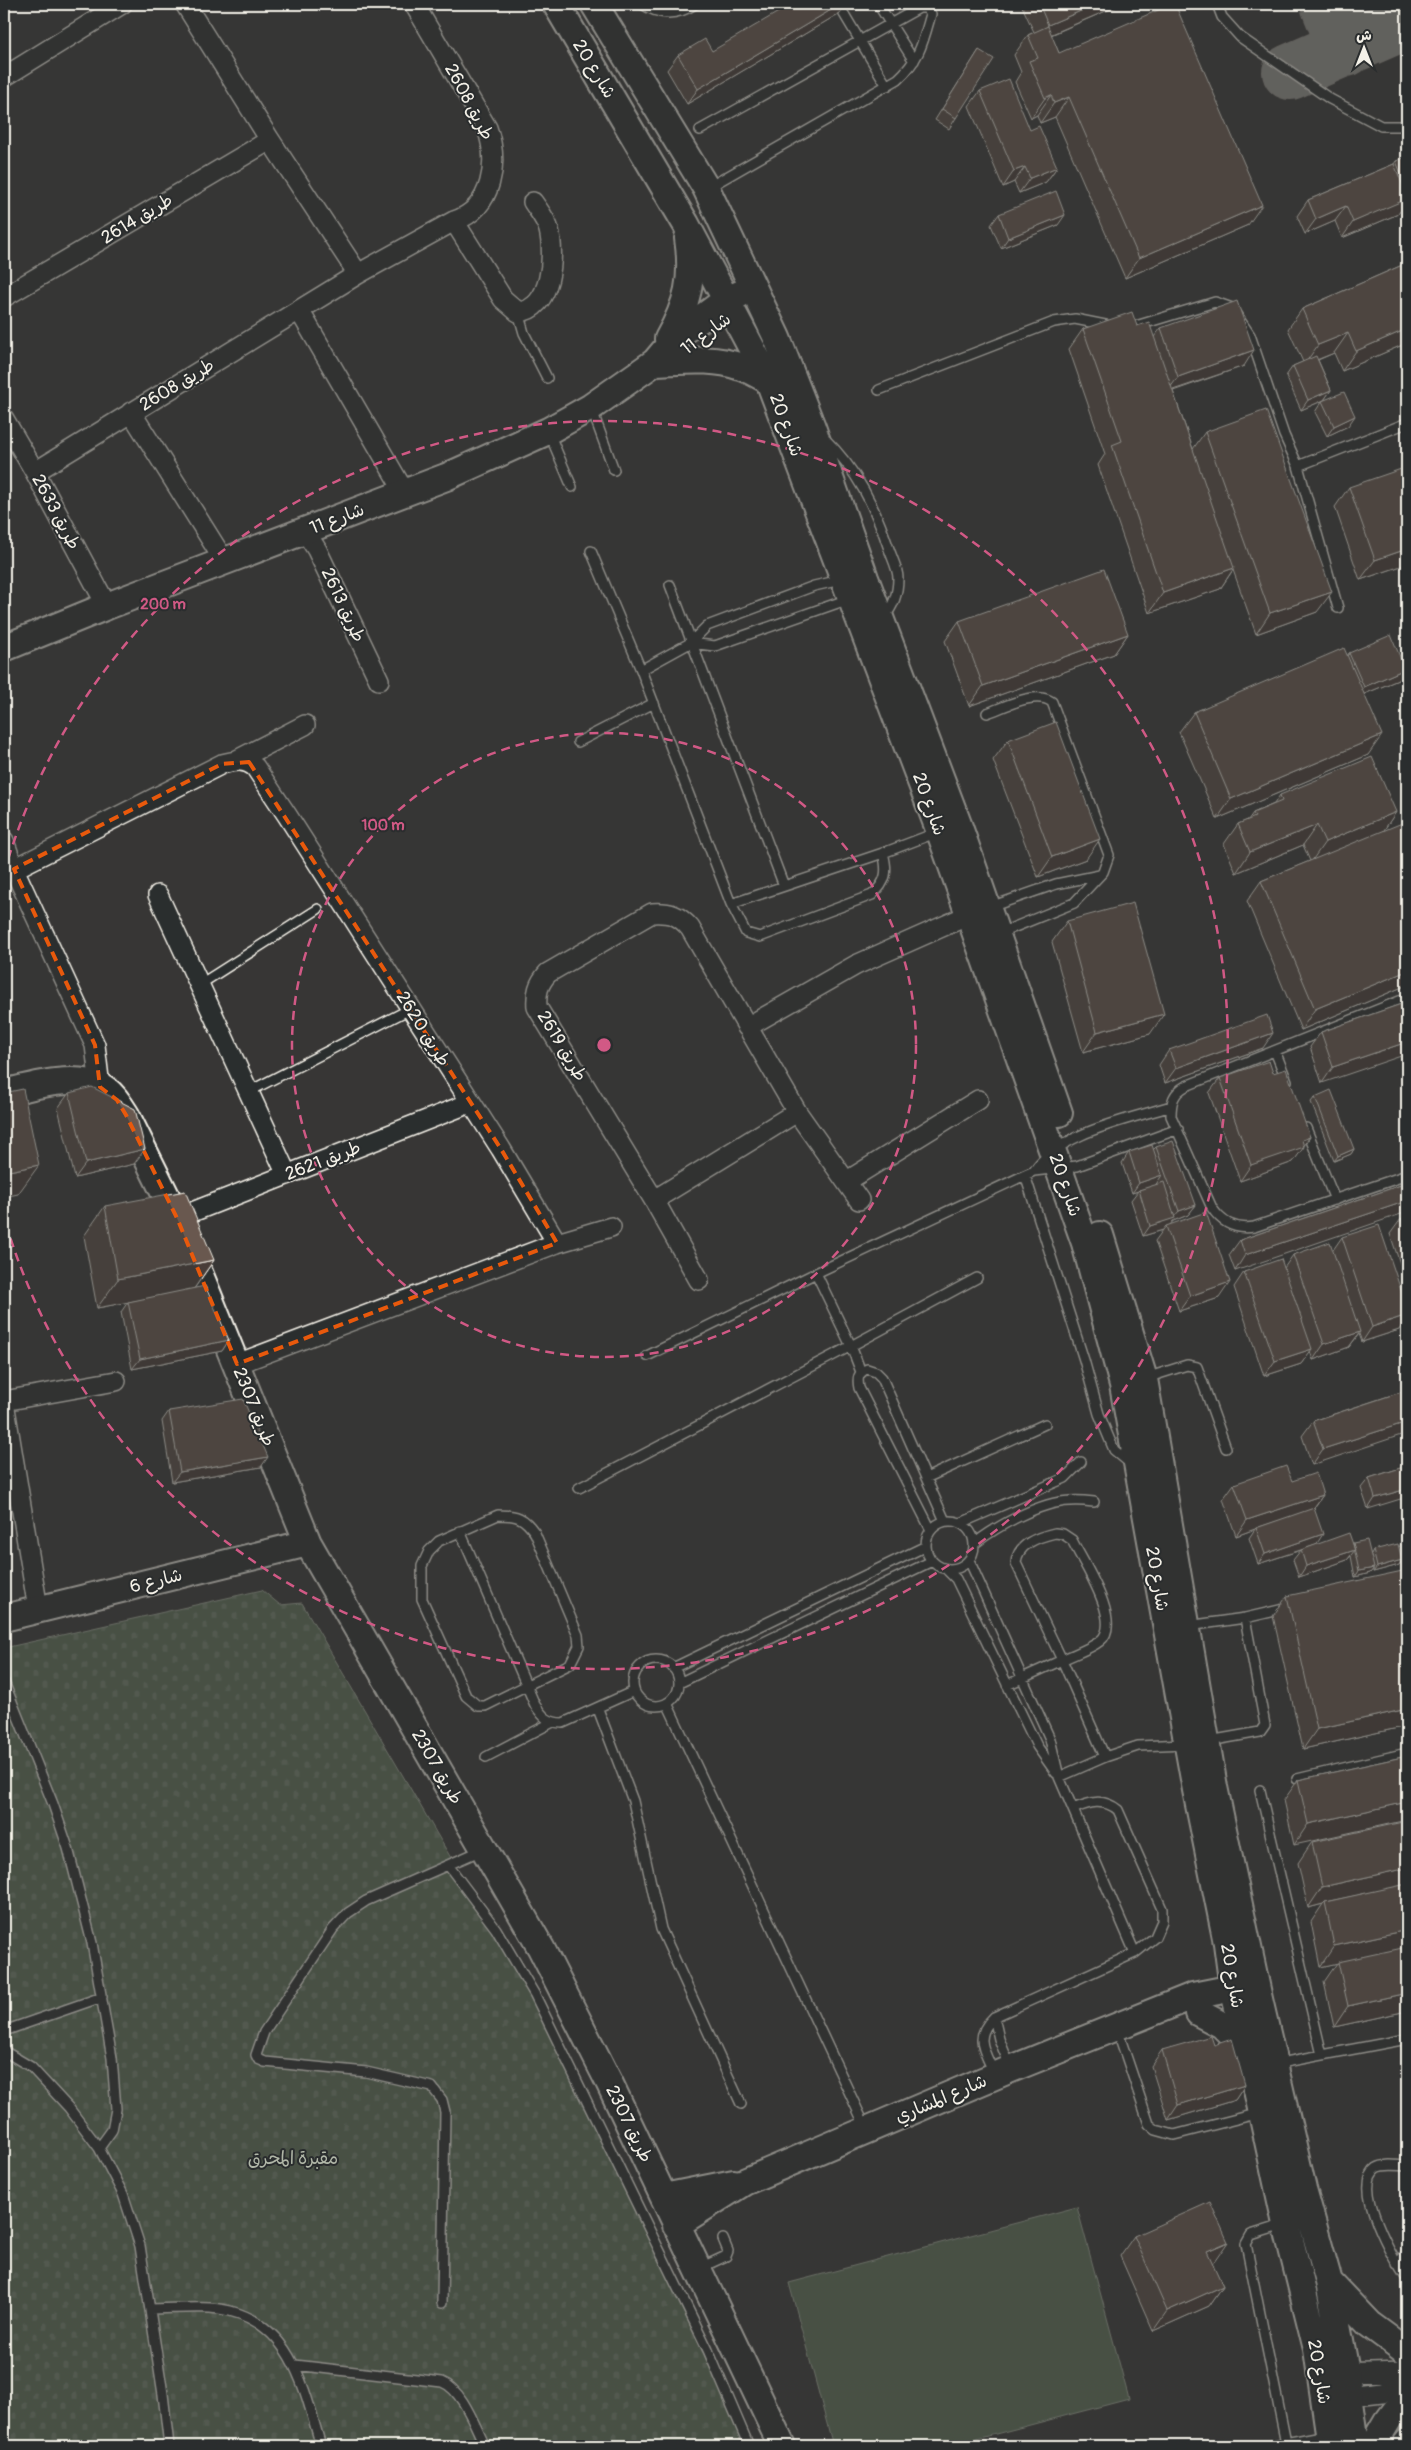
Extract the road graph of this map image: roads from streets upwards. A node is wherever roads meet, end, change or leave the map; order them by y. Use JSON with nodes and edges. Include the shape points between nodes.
{"nodes":[{"id":1,"x":122,"y":4,"type":"edge"},
{"id":2,"x":185,"y":4,"type":"edge"},
{"id":3,"x":414,"y":4,"type":"edge"},
{"id":4,"x":556,"y":4,"type":"edge"},
{"id":5,"x":594,"y":4,"type":"edge"},
{"id":6,"x":4,"y":77,"type":"edge"},
{"id":7,"x":270,"y":140,"type":"junction"},
{"id":8,"x":533,"y":202,"type":"dead end"},
{"id":9,"x":454,"y":221,"type":"junction"},
{"id":10,"x":686,"y":224,"type":"junction"},
{"id":11,"x":358,"y":274,"type":"junction"},
{"id":12,"x":742,"y":296,"type":"junction"},
{"id":13,"x":4,"y":298,"type":"edge"},
{"id":14,"x":300,"y":310,"type":"junction"},
{"id":15,"x":656,"y":362,"type":"junction"},
{"id":16,"x":770,"y":381,"type":"junction"},
{"id":17,"x":131,"y":412,"type":"junction"},
{"id":18,"x":4,"y":419,"type":"edge"},
{"id":19,"x":35,"y":472,"type":"junction"},
{"id":20,"x":405,"y":493,"type":"junction"},
{"id":21,"x":305,"y":531,"type":"junction"},
{"id":22,"x":225,"y":562,"type":"junction"},
{"id":23,"x":853,"y":586,"type":"junction"},
{"id":24,"x":107,"y":606,"type":"junction"},
{"id":25,"x":4,"y":648,"type":"edge"},
{"id":26,"x":379,"y":680,"type":"dead end"},
{"id":27,"x":305,"y":724,"type":"dead end"},
{"id":28,"x":238,"y":760,"type":"junction"},
{"id":29,"x":949,"y":828,"type":"junction"},
{"id":30,"x":4,"y":841,"type":"edge"},
{"id":31,"x":14,"y":869,"type":"junction"},
{"id":32,"x":158,"y":895,"type":"dead end"},
{"id":33,"x":978,"y":910,"type":"junction"},
{"id":34,"x":747,"y":1027,"type":"junction"},
{"id":35,"x":100,"y":1087,"type":"junction"},
{"id":36,"x":4,"y":1093,"type":"edge"},
{"id":37,"x":978,"y":1100,"type":"dead end"},
{"id":38,"x":470,"y":1103,"type":"junction"},
{"id":39,"x":797,"y":1112,"type":"junction"},
{"id":40,"x":1065,"y":1156,"type":"junction"},
{"id":41,"x":287,"y":1175,"type":"junction"},
{"id":42,"x":847,"y":1181,"type":"junction"},
{"id":43,"x":654,"y":1200,"type":"junction"},
{"id":44,"x":859,"y":1200,"type":"dead end"},
{"id":45,"x":177,"y":1218,"type":"junction"},
{"id":46,"x":611,"y":1227,"type":"dead end"},
{"id":47,"x":557,"y":1243,"type":"junction"},
{"id":48,"x":699,"y":1280,"type":"dead end"},
{"id":49,"x":237,"y":1364,"type":"junction"},
{"id":50,"x":116,"y":1381,"type":"dead end"},
{"id":51,"x":4,"y":1402,"type":"edge"},
{"id":52,"x":308,"y":1543,"type":"junction"},
{"id":53,"x":38,"y":1609,"type":"junction"},
{"id":54,"x":4,"y":1618,"type":"edge"},
{"id":55,"x":1197,"y":1743,"type":"junction"},
{"id":56,"x":1227,"y":1944,"type":"junction"},
{"id":57,"x":1246,"y":1994,"type":"junction"},
{"id":58,"x":1196,"y":2004,"type":"junction"},
{"id":59,"x":1249,"y":2053,"type":"junction"},
{"id":60,"x":744,"y":2182,"type":"junction"},
{"id":61,"x":664,"y":2197,"type":"junction"},
{"id":62,"x":676,"y":2225,"type":"junction"},
{"id":63,"x":1329,"y":2282,"type":"junction"},
{"id":64,"x":1407,"y":2352,"type":"edge"},
{"id":65,"x":1407,"y":2371,"type":"edge"},
{"id":66,"x":1407,"y":2384,"type":"edge"},
{"id":67,"x":1335,"y":2385,"type":"junction"},
{"id":68,"x":1407,"y":2398,"type":"edge"},
{"id":69,"x":1407,"y":2439,"type":"edge"},
{"id":70,"x":1349,"y":2443,"type":"edge"},
{"id":71,"x":782,"y":2446,"type":"edge"},
{"id":72,"x":1401,"y":2446,"type":"edge"}],
"edges":[{"from":1,"to":6,"type":"street"},
{"from":2,"to":7,"type":"street"},
{"from":3,"to":9,"type":"street","name":"طريق 2608","via":[[492,141],[494,170],[484,196],[466,217]]},
{"from":4,"to":10,"type":"main road","name":"شارع 20"},
{"from":5,"to":12,"type":"main road","name":"شارع 20","via":[[706,188]]},
{"from":7,"to":11,"type":"street"},
{"from":7,"to":13,"type":"street","name":"طريق 2614"},
{"from":8,"to":9,"type":"street","via":[[548,227],[551,262],[545,288],[536,305],[526,312],[518,312],[503,299]]},
{"from":9,"to":11,"type":"street","name":"طريق 2608"},
{"from":10,"to":12,"type":"main road","name":"شارع 20"},
{"from":10,"to":15,"type":"main road","via":[[692,262],[688,296]]},
{"from":11,"to":14,"type":"street","name":"طريق 2608"},
{"from":12,"to":15,"type":"main road","name":"شارع 11","via":[[680,355]]},
{"from":12,"to":16,"type":"main road","name":"شارع 20"},
{"from":12,"to":23,"type":"main road","name":"شارع 20","via":[[812,427]]},
{"from":14,"to":17,"type":"street","name":"طريق 2608"},
{"from":14,"to":20,"type":"street"},
{"from":15,"to":16,"type":"main road","via":[[722,362],[742,367]]},
{"from":15,"to":20,"type":"main road","name":"شارع 11","via":[[591,407],[548,430],[446,478]]},
{"from":16,"to":23,"type":"main road","name":"شارع 20"},
{"from":17,"to":19,"type":"street","name":"طريق 2608"},
{"from":17,"to":22,"type":"street","name":"طريق 2608"},
{"from":18,"to":19,"type":"street","name":"طريق 2633"},
{"from":19,"to":24,"type":"street","name":"طريق 2633"},
{"from":20,"to":21,"type":"main road","name":"شارع 11"},
{"from":21,"to":22,"type":"main road","name":"شارع 11"},
{"from":21,"to":26,"type":"street","name":"طريق 2613"},
{"from":22,"to":24,"type":"main road","name":"شارع 11"},
{"from":23,"to":29,"type":"main road","name":"شارع 20"},
{"from":23,"to":29,"type":"main road","name":"شارع 20","via":[[882,620]]},
{"from":24,"to":25,"type":"main road","name":"شارع 11"},
{"from":27,"to":28,"type":"street"},
{"from":28,"to":31,"type":"street","via":[[222,764]]},
{"from":28,"to":38,"type":"street","name":"طريق 2620","via":[[255,767]]},
{"from":29,"to":33,"type":"main road","name":"شارع 20"},
{"from":30,"to":31,"type":"street"},
{"from":31,"to":35,"type":"street","via":[[95,1045]]},
{"from":32,"to":41,"type":"street"},
{"from":33,"to":34,"type":"street","via":[[856,965]]},
{"from":33,"to":40,"type":"main road","name":"شارع 20"},
{"from":34,"to":39,"type":"street","name":"طريق 2619"},
{"from":34,"to":43,"type":"street","name":"طريق 2619","via":[[690,928],[681,918],[667,912],[652,913],[548,973],[540,983],[537,1007]]},
{"from":35,"to":36,"type":"main road","via":[[76,1081]]},
{"from":35,"to":45,"type":"main road","name":"طريق 2307","via":[[117,1100],[126,1115]]},
{"from":37,"to":42,"type":"street"},
{"from":38,"to":41,"type":"street","name":"طريق 2621"},
{"from":38,"to":47,"type":"street","name":"طريق 2620"},
{"from":39,"to":42,"type":"street","name":"طريق 2619"},
{"from":39,"to":43,"type":"street"},
{"from":40,"to":55,"type":"main road","name":"شارع 20","via":[[1123,1385],[1138,1470]]},
{"from":40,"to":55,"type":"main road","name":"شارع 20","via":[[1104,1246],[1144,1379],[1186,1626]]},
{"from":41,"to":45,"type":"street","name":"طريق 2621"},
{"from":42,"to":44,"type":"street","name":"طريق 2619"},
{"from":43,"to":48,"type":"street","name":"طريق 2619"},
{"from":45,"to":49,"type":"main road","name":"طريق 2307"},
{"from":46,"to":47,"type":"street"},
{"from":47,"to":49,"type":"street"},
{"from":49,"to":52,"type":"main road","name":"طريق 2307"},
{"from":50,"to":51,"type":"street"},
{"from":51,"to":53,"type":"street"},
{"from":52,"to":53,"type":"main road","name":"شارع 6"},
{"from":52,"to":61,"type":"main road","name":"طريق 2307","via":[[541,1948]]},
{"from":53,"to":54,"type":"main road","name":"شارع 6"},
{"from":55,"to":56,"type":"main road","name":"شارع 20"},
{"from":55,"to":57,"type":"main road","name":"شارع 20"},
{"from":56,"to":57,"type":"main road","name":"شارع 20"},
{"from":56,"to":58,"type":"main road"},
{"from":57,"to":58,"type":"main road","name":"شارع المشاري"},
{"from":57,"to":59,"type":"main road","name":"شارع 20"},
{"from":57,"to":63,"type":"main road","name":"شارع 20","via":[[1275,2064],[1303,2190]]},
{"from":58,"to":59,"type":"main road","via":[[1232,2033]]},
{"from":58,"to":60,"type":"main road","name":"شارع المشاري","via":[[1127,2023]]},
{"from":59,"to":67,"type":"main road","name":"شارع 20","via":[[1317,2349]]},
{"from":60,"to":61,"type":"main road","name":"شارع المشاري"},
{"from":60,"to":62,"type":"main road","name":"شارع المشاري"},
{"from":61,"to":62,"type":"main road","name":"طريق 2307"},
{"from":62,"to":71,"type":"main road","name":"طريق 2307"},
{"from":63,"to":64,"type":"main road","via":[[1369,2324]]},
{"from":63,"to":67,"type":"main road","name":"شارع 20"},
{"from":65,"to":67,"type":"street"},
{"from":66,"to":67,"type":"street","via":[[1382,2392]]},
{"from":67,"to":70,"type":"main road","name":"شارع 20"},
{"from":68,"to":70,"type":"main road","via":[[1379,2435]]},
{"from":69,"to":72,"type":"street"}]}
